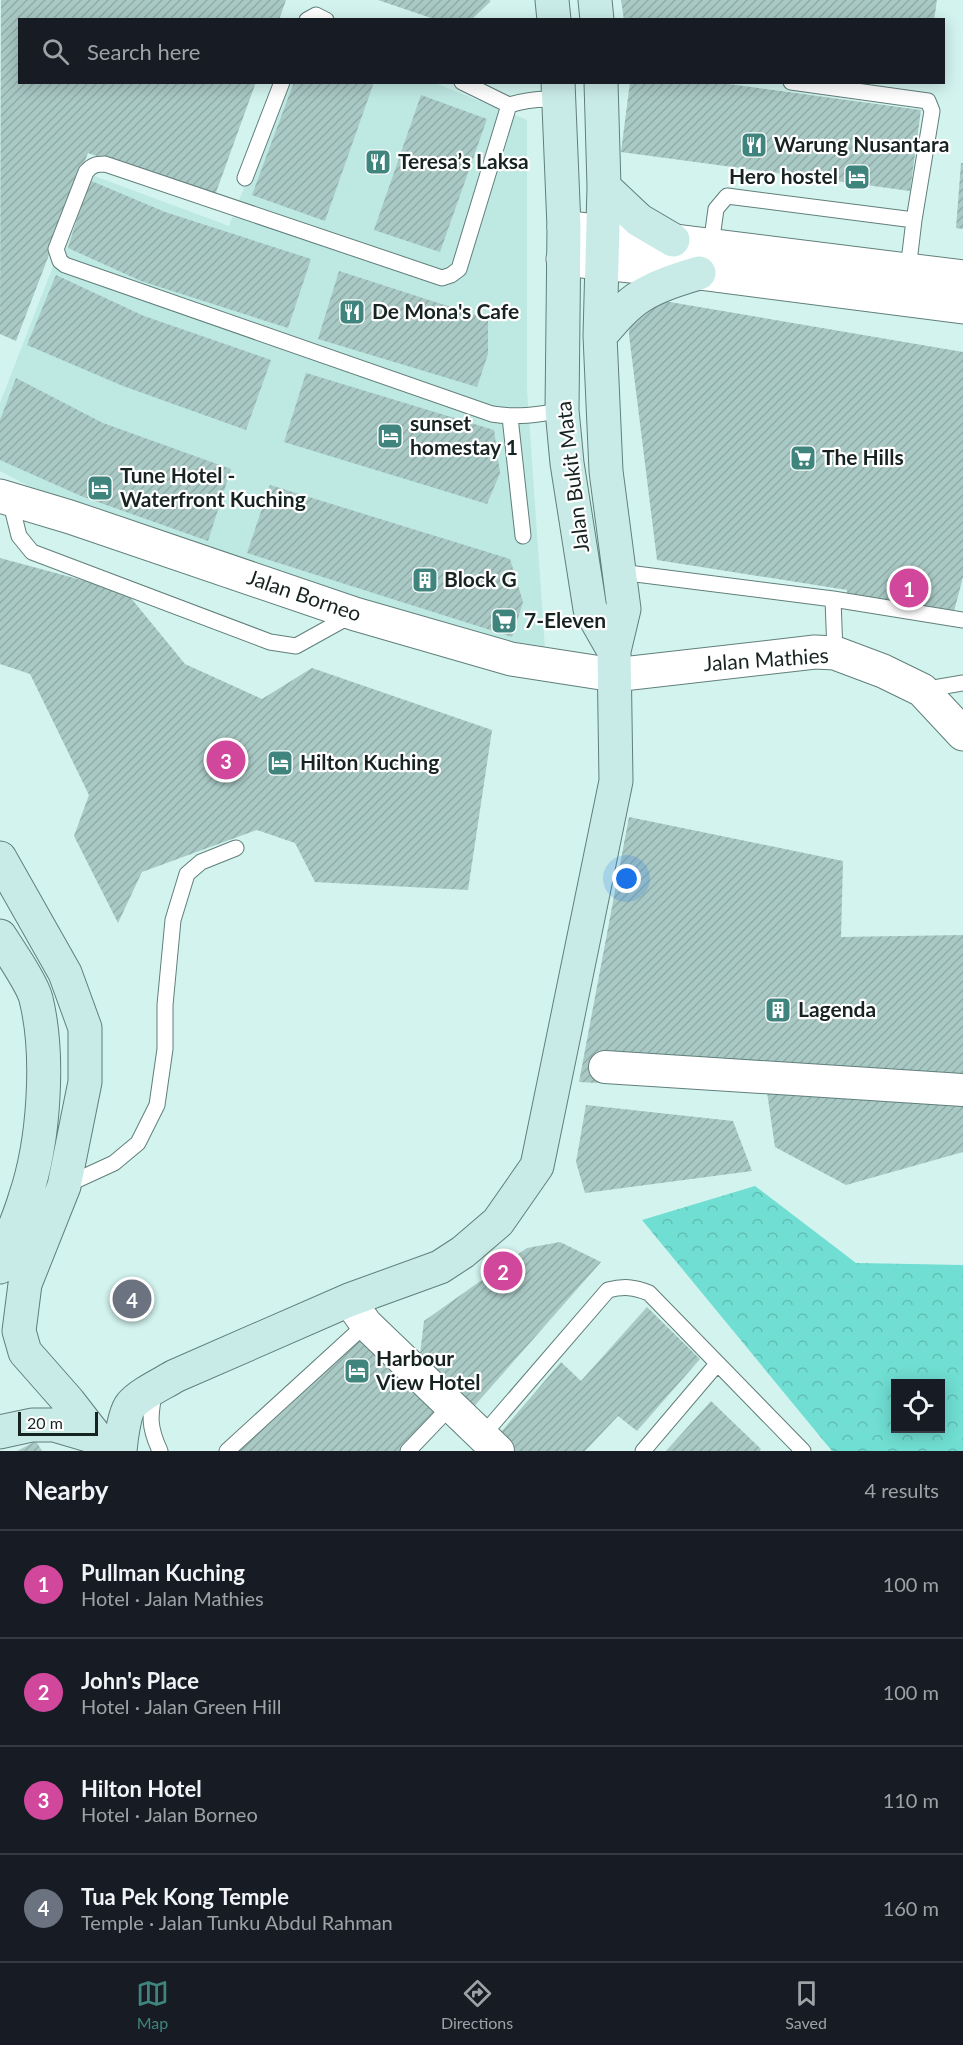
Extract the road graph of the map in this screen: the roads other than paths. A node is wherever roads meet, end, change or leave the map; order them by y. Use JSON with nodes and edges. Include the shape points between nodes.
{"nodes":[{"id":1,"x":552,"y":0,"type":"edge"},
{"id":2,"x":595,"y":0,"type":"edge"},
{"id":3,"x":554,"y":18,"type":"edge"},
{"id":4,"x":597,"y":18,"type":"edge"},
{"id":5,"x":281,"y":84,"type":"edge"},
{"id":6,"x":466,"y":84,"type":"edge"},
{"id":7,"x":601,"y":84,"type":"edge"},
{"id":8,"x":805,"y":84,"type":"edge"},
{"id":9,"x":559,"y":91,"type":"edge"},
{"id":10,"x":509,"y":105,"type":"junction"},
{"id":11,"x":245,"y":178,"type":"dead end"},
{"id":12,"x":604,"y":187,"type":"junction"},
{"id":13,"x":915,"y":220,"type":"junction"},
{"id":14,"x":564,"y":227,"type":"junction"},
{"id":15,"x":672,"y":240,"type":"junction"},
{"id":16,"x":602,"y":247,"type":"junction"},
{"id":17,"x":563,"y":259,"type":"junction"},
{"id":18,"x":705,"y":259,"type":"junction"},
{"id":19,"x":908,"y":270,"type":"junction"},
{"id":20,"x":963,"y":277,"type":"edge"},
{"id":21,"x":963,"y":307,"type":"edge"},
{"id":22,"x":600,"y":336,"type":"junction"},
{"id":23,"x":562,"y":410,"type":"junction"},
{"id":24,"x":510,"y":417,"type":"junction"},
{"id":25,"x":5,"y":498,"type":"edge"},
{"id":26,"x":523,"y":536,"type":"dead end"},
{"id":27,"x":620,"y":572,"type":"junction"},
{"id":28,"x":833,"y":599,"type":"junction"},
{"id":29,"x":355,"y":614,"type":"junction"},
{"id":30,"x":963,"y":620,"type":"edge"},
{"id":31,"x":836,"y":653,"type":"junction"},
{"id":32,"x":614,"y":663,"type":"junction"},
{"id":33,"x":963,"y":683,"type":"edge"},
{"id":34,"x":922,"y":690,"type":"junction"},
{"id":35,"x":963,"y":734,"type":"edge"},
{"id":36,"x":236,"y":848,"type":"dead end"},
{"id":37,"x":0,"y":858,"type":"edge"},
{"id":38,"x":0,"y":936,"type":"edge"},
{"id":39,"x":605,"y":1067,"type":"dead end"},
{"id":40,"x":963,"y":1090,"type":"edge"},
{"id":41,"x":64,"y":1186,"type":"junction"},
{"id":42,"x":0,"y":1267,"type":"edge"},
{"id":43,"x":357,"y":1312,"type":"junction"},
{"id":44,"x":717,"y":1364,"type":"junction"},
{"id":45,"x":155,"y":1388,"type":"junction"},
{"id":46,"x":450,"y":1407,"type":"junction"},
{"id":47,"x":0,"y":1431,"type":"edge"},
{"id":48,"x":490,"y":1444,"type":"edge"},
{"id":49,"x":107,"y":1446,"type":"edge"},
{"id":50,"x":800,"y":1450,"type":"edge"},
{"id":51,"x":160,"y":1451,"type":"edge"},
{"id":52,"x":227,"y":1451,"type":"edge"},
{"id":53,"x":408,"y":1451,"type":"edge"},
{"id":54,"x":643,"y":1451,"type":"edge"}],
"edges":[{"from":1,"to":3,"type":"main road"},
{"from":2,"to":4,"type":"main road"},
{"from":5,"to":11,"type":"lane"},
{"from":6,"to":10,"type":"lane"},
{"from":7,"to":12,"type":"main road"},
{"from":8,"to":13,"type":"lane","via":[[928,101],[932,111]]},
{"from":9,"to":10,"type":"lane","via":[[547,98]]},
{"from":9,"to":14,"type":"main road","name":"Jalan Bukit Mata"},
{"from":10,"to":24,"type":"lane","via":[[459,269],[442,278],[105,164],[92,165],[86,172],[56,249],[65,265]]},
{"from":12,"to":15,"type":"main road","via":[[639,220]]},
{"from":12,"to":16,"type":"main road"},
{"from":13,"to":18,"type":"lane","via":[[727,196],[716,209]]},
{"from":13,"to":19,"type":"lane"},
{"from":14,"to":16,"type":"street"},
{"from":14,"to":17,"type":"main road","name":"Jalan Bukit Mata"},
{"from":15,"to":16,"type":"street"},
{"from":15,"to":18,"type":"street"},
{"from":16,"to":17,"type":"street"},
{"from":16,"to":18,"type":"street"},
{"from":16,"to":22,"type":"main road"},
{"from":17,"to":23,"type":"main road","name":"Jalan Bukit Mata"},
{"from":18,"to":19,"type":"street"},
{"from":18,"to":21,"type":"street"},
{"from":18,"to":22,"type":"main road","via":[[674,281],[640,296]]},
{"from":19,"to":20,"type":"street"},
{"from":22,"to":27,"type":"main road","via":[[606,471]]},
{"from":23,"to":24,"type":"lane"},
{"from":23,"to":32,"type":"main road","name":"Jalan Bukit Mata","via":[[591,609]]},
{"from":24,"to":26,"type":"lane"},
{"from":25,"to":29,"type":"street","name":"Jalan Borneo"},
{"from":25,"to":29,"type":"lane","via":[[19,536],[32,552],[270,642],[296,646]]},
{"from":27,"to":28,"type":"lane"},
{"from":27,"to":32,"type":"main road","via":[[624,609]]},
{"from":28,"to":30,"type":"lane"},
{"from":28,"to":31,"type":"lane"},
{"from":29,"to":32,"type":"street","name":"Jalan Borneo","via":[[511,660]]},
{"from":31,"to":32,"type":"street","name":"Jalan Mathies"},
{"from":31,"to":34,"type":"street","name":"Jalan Mathies"},
{"from":32,"to":43,"type":"main road","via":[[616,781],[537,1166],[498,1222],[463,1252]]},
{"from":33,"to":34,"type":"lane"},
{"from":34,"to":35,"type":"street","name":"Jalan Mathies"},
{"from":36,"to":41,"type":"lane","via":[[201,862],[187,874],[173,920],[165,1049],[157,1105],[138,1143],[114,1163]]},
{"from":37,"to":41,"type":"main road","via":[[64,973],[86,1028],[85,1082]]},
{"from":38,"to":42,"type":"main road","via":[[36,997],[44,1062],[40,1132],[26,1198]]},
{"from":39,"to":40,"type":"street"},
{"from":41,"to":49,"type":"main road","via":[[25,1284],[20,1331],[24,1352]]},
{"from":43,"to":45,"type":"main road","via":[[175,1376]]},
{"from":43,"to":46,"type":"street"},
{"from":43,"to":52,"type":"lane"},
{"from":44,"to":48,"type":"lane","via":[[649,1293],[621,1286],[608,1290]]},
{"from":44,"to":50,"type":"lane"},
{"from":44,"to":54,"type":"lane"},
{"from":45,"to":49,"type":"main road","via":[[130,1406],[122,1431]]},
{"from":45,"to":51,"type":"lane","via":[[151,1432]]},
{"from":46,"to":48,"type":"street"},
{"from":46,"to":53,"type":"lane"},
{"from":47,"to":49,"type":"main road","via":[[54,1425]]}]}
